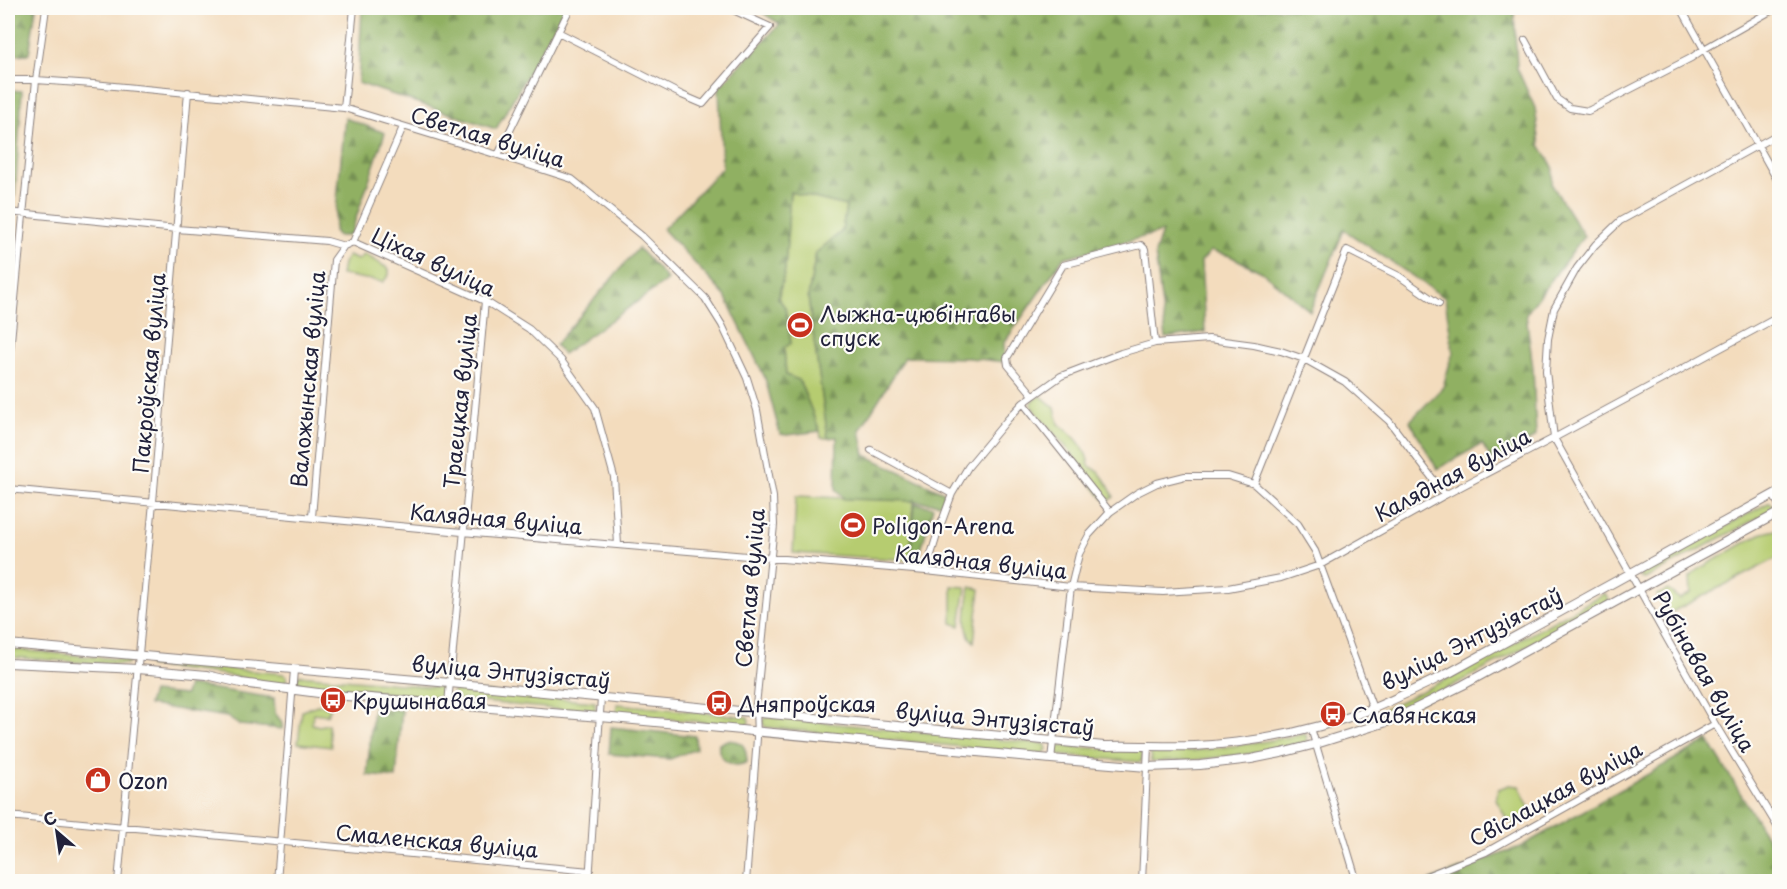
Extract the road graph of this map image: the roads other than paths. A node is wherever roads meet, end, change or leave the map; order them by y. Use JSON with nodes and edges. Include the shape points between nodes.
{"nodes":[{"id":1,"x":46,"y":8,"type":"edge"},
{"id":2,"x":354,"y":8,"type":"edge"},
{"id":3,"x":570,"y":8,"type":"edge"},
{"id":4,"x":729,"y":8,"type":"edge"},
{"id":5,"x":1681,"y":8,"type":"edge"},
{"id":6,"x":1776,"y":8,"type":"edge"},
{"id":7,"x":558,"y":32,"type":"junction"},
{"id":8,"x":1525,"y":40,"type":"dead end"},
{"id":9,"x":1704,"y":49,"type":"junction"},
{"id":10,"x":8,"y":80,"type":"edge"},
{"id":11,"x":36,"y":80,"type":"junction"},
{"id":12,"x":188,"y":92,"type":"junction"},
{"id":13,"x":344,"y":108,"type":"junction"},
{"id":14,"x":403,"y":127,"type":"junction"},
{"id":15,"x":1779,"y":133,"type":"edge"},
{"id":16,"x":1757,"y":145,"type":"junction"},
{"id":17,"x":498,"y":155,"type":"junction"},
{"id":18,"x":1779,"y":185,"type":"edge"},
{"id":19,"x":8,"y":212,"type":"edge"},
{"id":20,"x":23,"y":213,"type":"junction"},
{"id":21,"x":177,"y":229,"type":"junction"},
{"id":22,"x":352,"y":242,"type":"junction"},
{"id":23,"x":344,"y":246,"type":"junction"},
{"id":24,"x":485,"y":301,"type":"junction"},
{"id":25,"x":1439,"y":304,"type":"dead end"},
{"id":26,"x":1779,"y":316,"type":"edge"},
{"id":27,"x":1155,"y":343,"type":"junction"},
{"id":28,"x":1304,"y":359,"type":"junction"},
{"id":29,"x":8,"y":372,"type":"edge"},
{"id":30,"x":1033,"y":395,"type":"junction"},
{"id":31,"x":1023,"y":403,"type":"junction"},
{"id":32,"x":1554,"y":438,"type":"junction"},
{"id":33,"x":871,"y":450,"type":"dead end"},
{"id":34,"x":1254,"y":484,"type":"junction"},
{"id":35,"x":8,"y":489,"type":"edge"},
{"id":36,"x":1776,"y":493,"type":"edge"},
{"id":37,"x":952,"y":494,"type":"junction"},
{"id":38,"x":1445,"y":495,"type":"junction"},
{"id":39,"x":153,"y":502,"type":"junction"},
{"id":40,"x":1779,"y":507,"type":"edge"},
{"id":41,"x":1110,"y":512,"type":"junction"},
{"id":42,"x":1779,"y":512,"type":"edge"},
{"id":43,"x":312,"y":517,"type":"junction"},
{"id":44,"x":462,"y":532,"type":"junction"},
{"id":45,"x":618,"y":545,"type":"junction"},
{"id":46,"x":770,"y":559,"type":"junction"},
{"id":47,"x":1320,"y":565,"type":"junction"},
{"id":48,"x":926,"y":571,"type":"junction"},
{"id":49,"x":1630,"y":574,"type":"junction"},
{"id":50,"x":1071,"y":588,"type":"junction"},
{"id":51,"x":1639,"y":589,"type":"junction"},
{"id":52,"x":8,"y":644,"type":"edge"},
{"id":53,"x":140,"y":657,"type":"junction"},
{"id":54,"x":8,"y":663,"type":"edge"},
{"id":55,"x":138,"y":669,"type":"junction"},
{"id":56,"x":294,"y":670,"type":"junction"},
{"id":57,"x":450,"y":684,"type":"junction"},
{"id":58,"x":292,"y":689,"type":"junction"},
{"id":59,"x":601,"y":698,"type":"junction"},
{"id":60,"x":448,"y":704,"type":"junction"},
{"id":61,"x":1373,"y":708,"type":"junction"},
{"id":62,"x":756,"y":712,"type":"junction"},
{"id":63,"x":601,"y":717,"type":"junction"},
{"id":64,"x":1715,"y":724,"type":"junction"},
{"id":65,"x":1379,"y":725,"type":"junction"},
{"id":66,"x":1311,"y":728,"type":"junction"},
{"id":67,"x":757,"y":731,"type":"junction"},
{"id":68,"x":1054,"y":740,"type":"junction"},
{"id":69,"x":1316,"y":744,"type":"junction"},
{"id":70,"x":1148,"y":745,"type":"junction"},
{"id":71,"x":1051,"y":759,"type":"junction"},
{"id":72,"x":1147,"y":767,"type":"junction"},
{"id":73,"x":8,"y":816,"type":"edge"},
{"id":74,"x":123,"y":827,"type":"junction"},
{"id":75,"x":1779,"y":831,"type":"edge"},
{"id":76,"x":281,"y":842,"type":"junction"},
{"id":77,"x":590,"y":871,"type":"junction"},
{"id":78,"x":118,"y":882,"type":"edge"},
{"id":79,"x":277,"y":882,"type":"edge"},
{"id":80,"x":588,"y":882,"type":"edge"},
{"id":81,"x":746,"y":882,"type":"edge"},
{"id":82,"x":1142,"y":882,"type":"edge"},
{"id":83,"x":1357,"y":882,"type":"edge"},
{"id":84,"x":1406,"y":882,"type":"edge"}],
"edges":[{"from":1,"to":11,"type":"street"},
{"from":2,"to":13,"type":"street"},
{"from":3,"to":7,"type":"street"},
{"from":4,"to":7,"type":"street","via":[[770,27],[703,104]]},
{"from":5,"to":9,"type":"street"},
{"from":6,"to":9,"type":"street"},
{"from":7,"to":17,"type":"street"},
{"from":8,"to":9,"type":"street","via":[[1557,99],[1570,108],[1588,111]]},
{"from":9,"to":16,"type":"street"},
{"from":10,"to":11,"type":"street","name":"Светлая вуліца"},
{"from":11,"to":12,"type":"street","name":"Светлая вуліца"},
{"from":11,"to":20,"type":"street"},
{"from":12,"to":13,"type":"street","name":"Светлая вуліца"},
{"from":12,"to":21,"type":"street","name":"Пакроўская вуліца"},
{"from":13,"to":14,"type":"street","name":"Светлая вуліца"},
{"from":14,"to":17,"type":"street","name":"Светлая вуліца"},
{"from":14,"to":22,"type":"street"},
{"from":15,"to":16,"type":"street"},
{"from":16,"to":18,"type":"street"},
{"from":16,"to":32,"type":"street","via":[[1620,221],[1577,268],[1554,309],[1548,339],[1546,371]]},
{"from":17,"to":46,"type":"street","name":"Светлая вуліца","via":[[572,179],[642,236],[705,298],[747,378],[757,410],[773,497]]},
{"from":19,"to":20,"type":"street","name":"Ціхая вуліца"},
{"from":20,"to":21,"type":"street","name":"Ціхая вуліца"},
{"from":20,"to":29,"type":"street"},
{"from":21,"to":23,"type":"street","name":"Ціхая вуліца","via":[[327,241]]},
{"from":21,"to":39,"type":"street","name":"Пакроўская вуліца"},
{"from":22,"to":23,"type":"street","name":"Ціхая вуліца"},
{"from":22,"to":24,"type":"street","name":"Ціхая вуліца"},
{"from":23,"to":43,"type":"street","name":"Валожынская вуліца","via":[[334,260]]},
{"from":24,"to":44,"type":"street","name":"Траецкая вуліца"},
{"from":24,"to":45,"type":"street","name":"Ціхая вуліца","via":[[529,328],[561,360],[595,408],[614,477]]},
{"from":25,"to":28,"type":"street","via":[[1399,276],[1347,250]]},
{"from":26,"to":32,"type":"street","name":"Калядная вуліца"},
{"from":27,"to":28,"type":"street","via":[[1209,339],[1263,347]]},
{"from":27,"to":30,"type":"street","via":[[1061,376]]},
{"from":27,"to":30,"type":"street","via":[[1145,249],[1141,245],[1063,266],[1007,358],[1008,365]]},
{"from":28,"to":34,"type":"street"},
{"from":28,"to":38,"type":"street","via":[[1345,382],[1389,421]]},
{"from":30,"to":31,"type":"street"},
{"from":31,"to":37,"type":"street","via":[[968,467]]},
{"from":31,"to":41,"type":"street"},
{"from":32,"to":38,"type":"street","name":"Калядная вуліца"},
{"from":32,"to":49,"type":"street","name":"Рубінавая вуліца"},
{"from":33,"to":37,"type":"street"},
{"from":34,"to":41,"type":"street","via":[[1228,476],[1185,476],[1157,483]]},
{"from":34,"to":47,"type":"street","via":[[1298,524]]},
{"from":35,"to":39,"type":"street","name":"Калядная вуліца"},
{"from":36,"to":40,"type":"street"},
{"from":36,"to":49,"type":"street","name":"вуліца Энтузіястаў"},
{"from":37,"to":48,"type":"street"},
{"from":38,"to":47,"type":"street","name":"Калядная вуліца"},
{"from":39,"to":43,"type":"street","name":"Калядная вуліца"},
{"from":39,"to":53,"type":"street","name":"Пакроўская вуліца"},
{"from":41,"to":50,"type":"street","via":[[1089,535],[1079,554]]},
{"from":42,"to":51,"type":"street","name":"вуліца Энтузіястаў"},
{"from":43,"to":44,"type":"street","name":"Калядная вуліца"},
{"from":44,"to":45,"type":"street","name":"Калядная вуліца"},
{"from":44,"to":57,"type":"street","name":"Траецкая вуліца"},
{"from":45,"to":46,"type":"street","name":"Калядная вуліца"},
{"from":46,"to":48,"type":"street","name":"Калядная вуліца"},
{"from":46,"to":62,"type":"street","name":"Светлая вуліца"},
{"from":47,"to":50,"type":"street","name":"Калядная вуліца","via":[[1281,578],[1228,588],[1163,592]]},
{"from":47,"to":61,"type":"street"},
{"from":48,"to":50,"type":"street","name":"Калядная вуліца"},
{"from":49,"to":51,"type":"street","name":"Рубінавая вуліца"},
{"from":49,"to":61,"type":"street","name":"вуліца Энтузіястаў","via":[[1449,673]]},
{"from":50,"to":68,"type":"street"},
{"from":51,"to":64,"type":"street","name":"Рубінавая вуліца"},
{"from":51,"to":65,"type":"street","name":"вуліца Энтузіястаў","via":[[1463,685]]},
{"from":52,"to":53,"type":"street","name":"вуліца Энтузіястаў"},
{"from":53,"to":55,"type":"street","name":"Пакроўская вуліца"},
{"from":53,"to":56,"type":"street","name":"вуліца Энтузіястаў"},
{"from":54,"to":55,"type":"street","name":"вуліца Энтузіястаў"},
{"from":55,"to":58,"type":"street","name":"вуліца Энтузіястаў"},
{"from":55,"to":74,"type":"street","name":"Пакроўская вуліца"},
{"from":56,"to":57,"type":"street","name":"вуліца Энтузіястаў"},
{"from":56,"to":58,"type":"street"},
{"from":57,"to":59,"type":"street","name":"вуліца Энтузіястаў"},
{"from":57,"to":60,"type":"street","name":"Траецкая вуліца"},
{"from":58,"to":60,"type":"street","name":"вуліца Энтузіястаў"},
{"from":58,"to":76,"type":"street"},
{"from":59,"to":62,"type":"street","name":"вуліца Энтузіястаў"},
{"from":59,"to":63,"type":"street"},
{"from":60,"to":63,"type":"street","name":"вуліца Энтузіястаў"},
{"from":61,"to":65,"type":"street"},
{"from":61,"to":66,"type":"street","name":"вуліца Энтузіястаў"},
{"from":62,"to":67,"type":"street","name":"Светлая вуліца"},
{"from":62,"to":68,"type":"street","name":"вуліца Энтузіястаў"},
{"from":63,"to":67,"type":"street","name":"вуліца Энтузіястаў"},
{"from":63,"to":77,"type":"street"},
{"from":64,"to":75,"type":"street","name":"Рубінавая вуліца"},
{"from":64,"to":84,"type":"street","name":"Свіслацкая вуліца","via":[[1486,852]]},
{"from":65,"to":69,"type":"street","name":"вуліца Энтузіястаў"},
{"from":66,"to":69,"type":"street"},
{"from":66,"to":70,"type":"street","name":"вуліца Энтузіястаў","via":[[1226,743]]},
{"from":67,"to":71,"type":"street","name":"вуліца Энтузіястаў"},
{"from":67,"to":81,"type":"street","name":"Светлая вуліца"},
{"from":68,"to":70,"type":"street","name":"вуліца Энтузіястаў","via":[[1104,746]]},
{"from":68,"to":71,"type":"street"},
{"from":69,"to":72,"type":"street","name":"вуліца Энтузіястаў","via":[[1251,759]]},
{"from":69,"to":83,"type":"street"},
{"from":70,"to":72,"type":"street"},
{"from":71,"to":72,"type":"street","name":"вуліца Энтузіястаў"},
{"from":72,"to":82,"type":"street"},
{"from":73,"to":74,"type":"street","name":"Смаленская вуліца"},
{"from":74,"to":76,"type":"street","name":"Смаленская вуліца"},
{"from":74,"to":78,"type":"street","name":"Пакроўская вуліца"},
{"from":76,"to":77,"type":"street","name":"Смаленская вуліца"},
{"from":76,"to":79,"type":"street"},
{"from":77,"to":80,"type":"street"}]}
